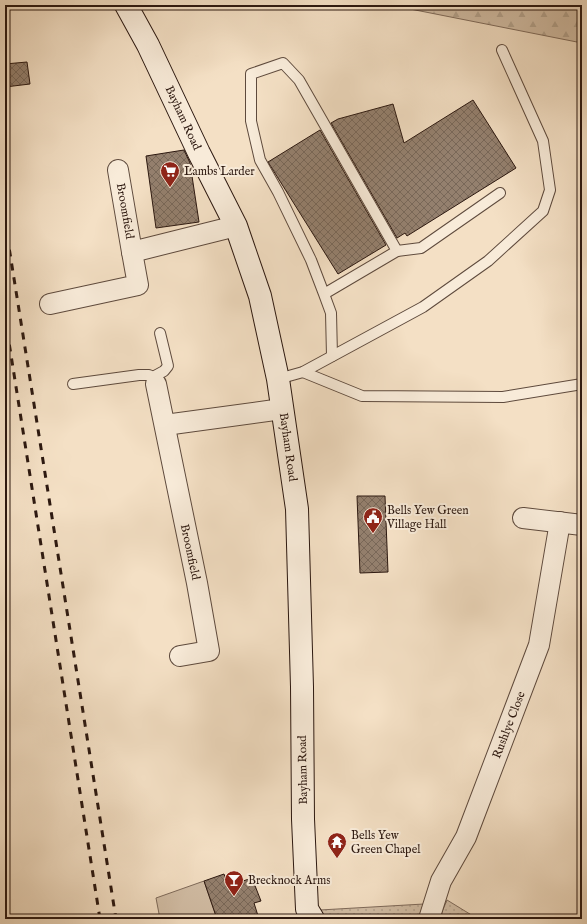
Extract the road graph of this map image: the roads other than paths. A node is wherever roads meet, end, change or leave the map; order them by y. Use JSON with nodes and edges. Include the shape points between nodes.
{"nodes":[{"id":1,"x":126,"y":5,"type":"edge"},
{"id":2,"x":502,"y":50,"type":"dead end"},
{"id":3,"x":118,"y":170,"type":"dead end"},
{"id":4,"x":500,"y":193,"type":"dead end"},
{"id":5,"x":236,"y":226,"type":"junction"},
{"id":6,"x":397,"y":251,"type":"junction"},
{"id":7,"x":132,"y":252,"type":"junction"},
{"id":8,"x":324,"y":294,"type":"junction"},
{"id":9,"x":50,"y":304,"type":"dead end"},
{"id":10,"x":160,"y":333,"type":"dead end"},
{"id":11,"x":332,"y":356,"type":"junction"},
{"id":12,"x":304,"y":372,"type":"junction"},
{"id":13,"x":278,"y":379,"type":"junction"},
{"id":14,"x":155,"y":380,"type":"junction"},
{"id":15,"x":73,"y":384,"type":"dead end"},
{"id":16,"x":582,"y":384,"type":"edge"},
{"id":17,"x":282,"y":409,"type":"junction"},
{"id":18,"x":165,"y":425,"type":"junction"},
{"id":19,"x":522,"y":518,"type":"dead end"},
{"id":20,"x":560,"y":522,"type":"junction"},
{"id":21,"x":582,"y":525,"type":"edge"},
{"id":22,"x":180,"y":656,"type":"dead end"},
{"id":23,"x":313,"y":919,"type":"edge"},
{"id":24,"x":430,"y":919,"type":"edge"}],
"edges":[{"from":1,"to":5,"type":"main road","name":"Bayham Road"},
{"from":2,"to":11,"type":"lane","via":[[543,141],[550,190],[543,211],[488,261],[422,307]]},
{"from":3,"to":7,"type":"street","name":"Broomfield"},
{"from":4,"to":6,"type":"lane","via":[[421,248]]},
{"from":5,"to":7,"type":"street","name":"Broomfield"},
{"from":5,"to":13,"type":"main road","name":"Bayham Road","via":[[260,296]]},
{"from":6,"to":8,"type":"lane"},
{"from":6,"to":8,"type":"lane","via":[[299,80],[284,63],[251,74],[251,121],[260,160],[311,260]]},
{"from":7,"to":9,"type":"street","name":"Broomfield","via":[[138,285]]},
{"from":8,"to":11,"type":"lane","via":[[331,313]]},
{"from":10,"to":14,"type":"lane","via":[[168,366]]},
{"from":11,"to":12,"type":"lane"},
{"from":12,"to":13,"type":"lane"},
{"from":12,"to":16,"type":"lane","via":[[362,396],[503,397]]},
{"from":13,"to":17,"type":"main road","name":"Bayham Road"},
{"from":14,"to":15,"type":"lane","via":[[149,375],[139,375]]},
{"from":14,"to":18,"type":"street","name":"Broomfield"},
{"from":17,"to":18,"type":"street"},
{"from":17,"to":23,"type":"main road","name":"Bayham Road","via":[[297,509],[307,909]]},
{"from":18,"to":22,"type":"street","name":"Broomfield","via":[[209,651]]},
{"from":19,"to":20,"type":"street"},
{"from":20,"to":21,"type":"street"},
{"from":20,"to":24,"type":"street","name":"Rushlye Close","via":[[539,645],[466,837],[441,881]]}]}
